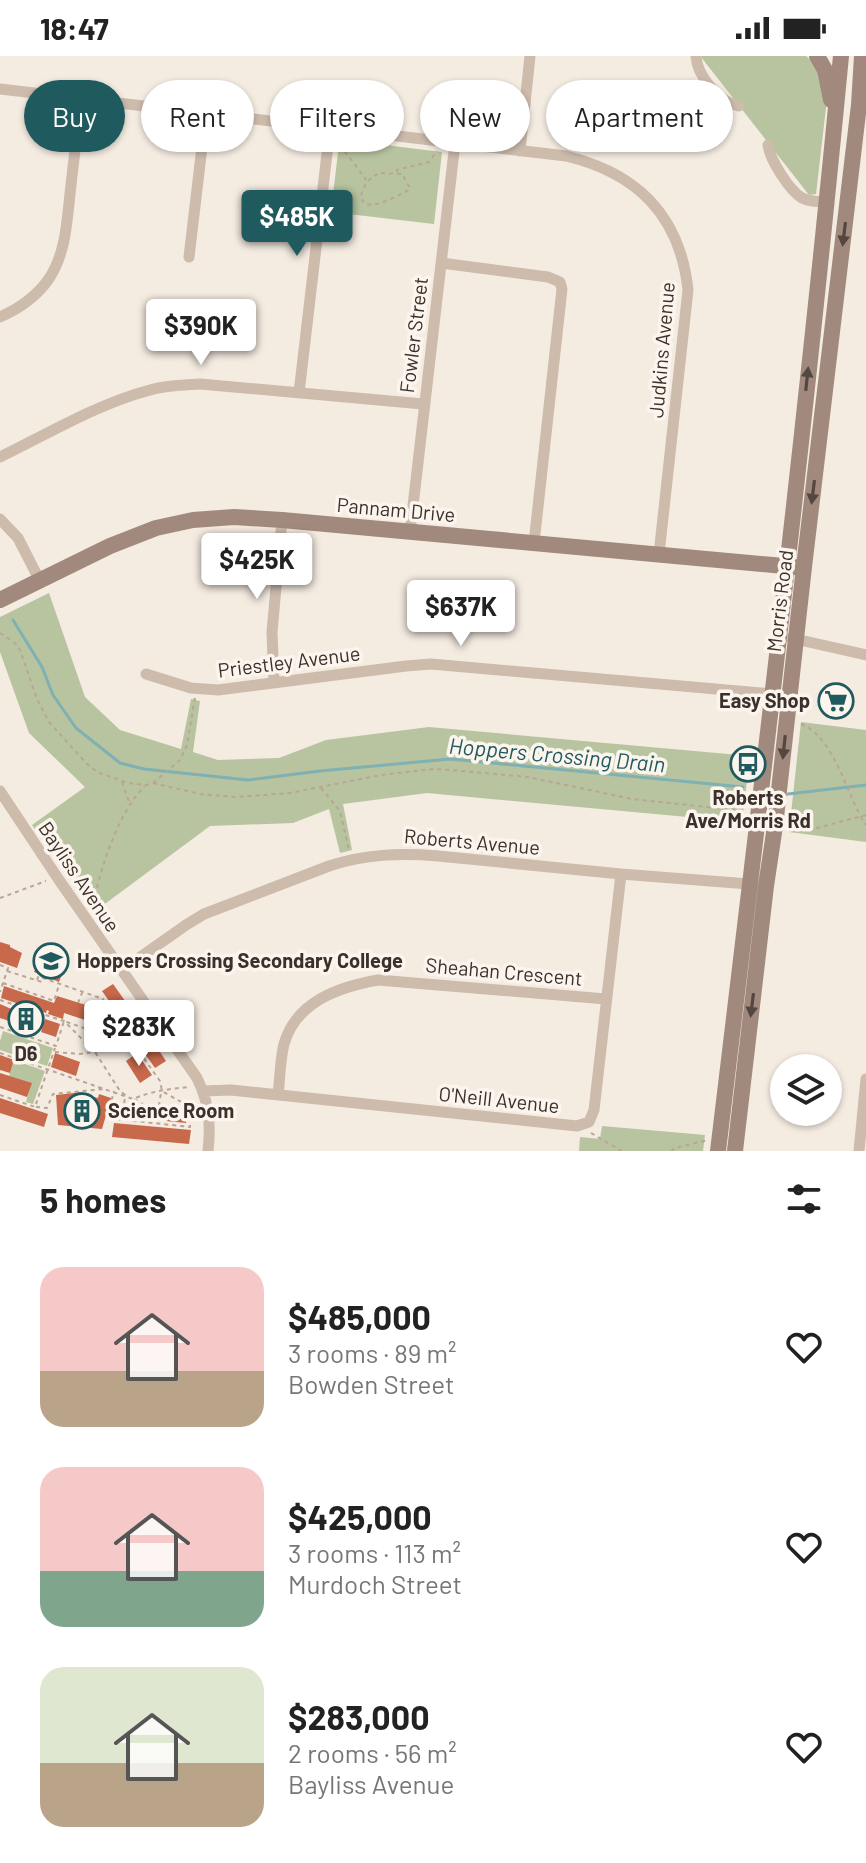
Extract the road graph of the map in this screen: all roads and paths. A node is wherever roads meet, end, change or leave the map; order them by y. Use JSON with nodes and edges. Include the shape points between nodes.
{"nodes":[{"id":1,"x":530,"y":56,"type":"edge"},
{"id":2,"x":696,"y":56,"type":"edge"},
{"id":3,"x":817,"y":56,"type":"edge"},
{"id":4,"x":841,"y":56,"type":"edge"},
{"id":5,"x":862,"y":56,"type":"edge"},
{"id":6,"x":527,"y":80,"type":"edge"},
{"id":7,"x":0,"y":89,"type":"edge"},
{"id":8,"x":24,"y":92,"type":"edge"},
{"id":9,"x":739,"y":106,"type":"dead end"},
{"id":10,"x":833,"y":134,"type":"junction"},
{"id":11,"x":768,"y":145,"type":"dead end"},
{"id":12,"x":75,"y":152,"type":"edge"},
{"id":13,"x":201,"y":152,"type":"edge"},
{"id":14,"x":327,"y":152,"type":"edge"},
{"id":15,"x":344,"y":152,"type":"edge"},
{"id":16,"x":436,"y":152,"type":"edge"},
{"id":17,"x":454,"y":152,"type":"edge"},
{"id":18,"x":529,"y":152,"type":"edge"},
{"id":19,"x":397,"y":173,"type":"junction"},
{"id":20,"x":368,"y":182,"type":"junction"},
{"id":21,"x":828,"y":202,"type":"junction"},
{"id":22,"x":189,"y":257,"type":"dead end"},
{"id":23,"x":441,"y":263,"type":"junction"},
{"id":24,"x":0,"y":317,"type":"edge"},
{"id":25,"x":299,"y":393,"type":"junction"},
{"id":26,"x":423,"y":404,"type":"junction"},
{"id":27,"x":0,"y":457,"type":"edge"},
{"id":28,"x":0,"y":519,"type":"edge"},
{"id":29,"x":282,"y":520,"type":"junction"},
{"id":30,"x":410,"y":532,"type":"junction"},
{"id":31,"x":534,"y":543,"type":"junction"},
{"id":32,"x":659,"y":554,"type":"junction"},
{"id":33,"x":786,"y":566,"type":"junction"},
{"id":34,"x":804,"y":567,"type":"junction"},
{"id":35,"x":40,"y":581,"type":"junction"},
{"id":36,"x":0,"y":600,"type":"edge"},
{"id":37,"x":0,"y":633,"type":"edge"},
{"id":38,"x":778,"y":637,"type":"junction"},
{"id":39,"x":796,"y":638,"type":"junction"},
{"id":40,"x":866,"y":655,"type":"edge"},
{"id":41,"x":146,"y":674,"type":"dead end"},
{"id":42,"x":274,"y":683,"type":"junction"},
{"id":43,"x":772,"y":694,"type":"junction"},
{"id":44,"x":195,"y":697,"type":"dead end"},
{"id":45,"x":801,"y":724,"type":"dead end"},
{"id":46,"x":122,"y":782,"type":"junction"},
{"id":47,"x":153,"y":783,"type":"junction"},
{"id":48,"x":146,"y":785,"type":"junction"},
{"id":49,"x":320,"y":787,"type":"junction"},
{"id":50,"x":0,"y":791,"type":"edge"},
{"id":51,"x":129,"y":803,"type":"junction"},
{"id":52,"x":866,"y":815,"type":"edge"},
{"id":53,"x":860,"y":816,"type":"junction"},
{"id":54,"x":758,"y":820,"type":"junction"},
{"id":55,"x":866,"y":825,"type":"edge"},
{"id":56,"x":775,"y":826,"type":"junction"},
{"id":57,"x":350,"y":851,"type":"dead end"},
{"id":58,"x":621,"y":874,"type":"junction"},
{"id":59,"x":47,"y":880,"type":"dead end"},
{"id":60,"x":758,"y":885,"type":"junction"},
{"id":61,"x":0,"y":898,"type":"edge"},
{"id":62,"x":92,"y":910,"type":"dead end"},
{"id":63,"x":0,"y":965,"type":"edge"},
{"id":64,"x":122,"y":970,"type":"junction"},
{"id":65,"x":7,"y":971,"type":"junction"},
{"id":66,"x":44,"y":976,"type":"dead end"},
{"id":67,"x":55,"y":980,"type":"dead end"},
{"id":68,"x":37,"y":981,"type":"junction"},
{"id":69,"x":49,"y":981,"type":"junction"},
{"id":70,"x":3,"y":983,"type":"junction"},
{"id":71,"x":59,"y":984,"type":"junction"},
{"id":72,"x":0,"y":992,"type":"edge"},
{"id":73,"x":82,"y":992,"type":"junction"},
{"id":74,"x":606,"y":999,"type":"junction"},
{"id":75,"x":0,"y":1000,"type":"edge"},
{"id":76,"x":78,"y":1003,"type":"dead end"},
{"id":77,"x":64,"y":1021,"type":"junction"},
{"id":78,"x":0,"y":1027,"type":"edge"},
{"id":79,"x":93,"y":1031,"type":"junction"},
{"id":80,"x":56,"y":1046,"type":"junction"},
{"id":81,"x":135,"y":1046,"type":"junction"},
{"id":82,"x":53,"y":1052,"type":"junction"},
{"id":83,"x":95,"y":1052,"type":"junction"},
{"id":84,"x":0,"y":1053,"type":"edge"},
{"id":85,"x":48,"y":1069,"type":"junction"},
{"id":86,"x":866,"y":1079,"type":"edge"},
{"id":87,"x":190,"y":1087,"type":"dead end"},
{"id":88,"x":106,"y":1089,"type":"junction"},
{"id":89,"x":162,"y":1090,"type":"junction"},
{"id":90,"x":11,"y":1091,"type":"dead end"},
{"id":91,"x":114,"y":1091,"type":"junction"},
{"id":92,"x":203,"y":1091,"type":"junction"},
{"id":93,"x":18,"y":1094,"type":"dead end"},
{"id":94,"x":0,"y":1095,"type":"edge"},
{"id":95,"x":125,"y":1095,"type":"junction"},
{"id":96,"x":278,"y":1095,"type":"junction"},
{"id":97,"x":9,"y":1098,"type":"junction"},
{"id":98,"x":133,"y":1099,"type":"junction"},
{"id":99,"x":16,"y":1100,"type":"junction"},
{"id":100,"x":144,"y":1105,"type":"dead end"},
{"id":101,"x":159,"y":1106,"type":"dead end"},
{"id":102,"x":35,"y":1107,"type":"junction"},
{"id":103,"x":132,"y":1121,"type":"junction"},
{"id":104,"x":580,"y":1125,"type":"junction"},
{"id":105,"x":719,"y":1144,"type":"edge"},
{"id":106,"x":208,"y":1151,"type":"edge"},
{"id":107,"x":622,"y":1151,"type":"edge"},
{"id":108,"x":671,"y":1151,"type":"edge"},
{"id":109,"x":735,"y":1151,"type":"edge"},
{"id":110,"x":859,"y":1151,"type":"edge"}],
"edges":[{"from":1,"to":6,"type":"street"},
{"from":2,"to":9,"type":"street","via":[[700,73],[721,97]]},
{"from":3,"to":10,"type":"street","via":[[831,97]]},
{"from":4,"to":10,"type":"street","name":"Morris Road"},
{"from":5,"to":34,"type":"street","name":"Morris Road","one_way":true},
{"from":7,"to":8,"type":"street","name":"Judkins Avenue"},
{"from":10,"to":21,"type":"street","name":"Morris Road"},
{"from":11,"to":21,"type":"street","via":[[773,163],[796,192]]},
{"from":12,"to":24,"type":"street","via":[[60,258],[39,291]]},
{"from":13,"to":22,"type":"street"},
{"from":14,"to":25,"type":"street"},
{"from":15,"to":20,"type":"path"},
{"from":16,"to":19,"type":"path","via":[[429,162]]},
{"from":17,"to":23,"type":"street","name":"Fowler Street"},
{"from":18,"to":32,"type":"street","name":"Judkins Avenue","via":[[589,161],[611,170],[657,208],[677,242],[688,302]]},
{"from":19,"to":20,"type":"path","via":[[377,174]]},
{"from":19,"to":20,"type":"path","via":[[410,188],[383,202],[363,202]]},
{"from":33,"to":21,"type":"street","name":"Morris Road","one_way":true},
{"from":23,"to":26,"type":"street","name":"Fowler Street"},
{"from":23,"to":31,"type":"street","via":[[564,279]]},
{"from":25,"to":26,"type":"street"},
{"from":25,"to":27,"type":"street","via":[[200,384],[152,389]]},
{"from":26,"to":30,"type":"street","name":"Fowler Street"},
{"from":28,"to":35,"type":"street","via":[[18,538]]},
{"from":29,"to":30,"type":"street","name":"Pannam Drive"},
{"from":29,"to":35,"type":"street","name":"Pannam Drive","via":[[234,517],[156,528]]},
{"from":29,"to":42,"type":"street","via":[[272,632]]},
{"from":30,"to":31,"type":"street","name":"Pannam Drive"},
{"from":31,"to":32,"type":"street","name":"Pannam Drive"},
{"from":32,"to":33,"type":"street","name":"Pannam Drive"},
{"from":33,"to":34,"type":"street","name":"Pannam Drive"},
{"from":33,"to":38,"type":"street","name":"Morris Road"},
{"from":34,"to":39,"type":"street","name":"Morris Road"},
{"from":35,"to":36,"type":"street","name":"Pannam Drive"},
{"from":37,"to":46,"type":"path","via":[[20,650],[49,722],[87,764]]},
{"from":38,"to":39,"type":"street"},
{"from":38,"to":43,"type":"street","name":"Morris Road"},
{"from":39,"to":40,"type":"street"},
{"from":39,"to":56,"type":"street","name":"Morris Road","one_way":true},
{"from":41,"to":42,"type":"street","name":"Priestley Avenue","via":[[201,689]]},
{"from":42,"to":43,"type":"street","name":"Priestley Avenue","via":[[431,664]]},
{"from":43,"to":54,"type":"street","name":"Morris Road"},
{"from":44,"to":47,"type":"path","via":[[184,753]]},
{"from":45,"to":53,"type":"path","via":[[825,745]]},
{"from":46,"to":48,"type":"path"},
{"from":46,"to":51,"type":"path"},
{"from":47,"to":48,"type":"path"},
{"from":47,"to":49,"type":"path","via":[[236,797]]},
{"from":48,"to":51,"type":"path"},
{"from":49,"to":54,"type":"path","via":[[381,775],[451,770],[747,811],[747,818]]},
{"from":49,"to":57,"type":"path","via":[[340,811]]},
{"from":50,"to":64,"type":"street","name":"Bayliss Avenue"},
{"from":51,"to":62,"type":"path"},
{"from":52,"to":53,"type":"path"},
{"from":53,"to":55,"type":"path"},
{"from":53,"to":56,"type":"path","via":[[813,829],[790,823]]},
{"from":54,"to":60,"type":"street","name":"Morris Road"},
{"from":56,"to":60,"type":"street","name":"Morris Road"},
{"from":58,"to":60,"type":"street","name":"Roberts Avenue"},
{"from":58,"to":64,"type":"street","name":"Roberts Avenue","via":[[409,854],[362,857],[204,914]]},
{"from":58,"to":74,"type":"street","name":"O'Neill Avenue"},
{"from":59,"to":61,"type":"path"},
{"from":60,"to":105,"type":"street","name":"Morris Road"},
{"from":60,"to":109,"type":"street","name":"Morris Road","one_way":true},
{"from":63,"to":65,"type":"path"},
{"from":64,"to":92,"type":"street","name":"Bayliss Avenue"},
{"from":65,"to":68,"type":"path"},
{"from":65,"to":70,"type":"path"},
{"from":66,"to":68,"type":"path"},
{"from":67,"to":69,"type":"path"},
{"from":68,"to":69,"type":"path"},
{"from":69,"to":71,"type":"path"},
{"from":70,"to":71,"type":"path","via":[[54,1001]]},
{"from":70,"to":72,"type":"path"},
{"from":71,"to":73,"type":"path"},
{"from":73,"to":76,"type":"path"},
{"from":73,"to":79,"type":"path","via":[[103,999]]},
{"from":74,"to":96,"type":"street","name":"Sheahan Crescent","via":[[378,980],[341,988],[294,1020],[282,1051]]},
{"from":74,"to":104,"type":"street","name":"O'Neill Avenue","via":[[594,1110],[589,1122]]},
{"from":75,"to":77,"type":"path"},
{"from":77,"to":79,"type":"path"},
{"from":77,"to":80,"type":"path"},
{"from":77,"to":83,"type":"path"},
{"from":78,"to":80,"type":"path"},
{"from":79,"to":81,"type":"path"},
{"from":80,"to":82,"type":"path"},
{"from":81,"to":83,"type":"path"},
{"from":81,"to":89,"type":"path"},
{"from":82,"to":83,"type":"path"},
{"from":82,"to":85,"type":"path"},
{"from":83,"to":95,"type":"path"},
{"from":84,"to":85,"type":"path"},
{"from":85,"to":88,"type":"path"},
{"from":85,"to":102,"type":"path"},
{"from":86,"to":110,"type":"street"},
{"from":87,"to":89,"type":"path"},
{"from":88,"to":91,"type":"path"},
{"from":88,"to":102,"type":"path","via":[[53,1094],[47,1108]]},
{"from":89,"to":98,"type":"path"},
{"from":89,"to":101,"type":"path"},
{"from":89,"to":103,"type":"path","via":[[190,1107],[190,1127]]},
{"from":90,"to":97,"type":"path"},
{"from":91,"to":95,"type":"path"},
{"from":91,"to":103,"type":"path","via":[[107,1118]]},
{"from":92,"to":96,"type":"street","name":"O'Neill Avenue"},
{"from":92,"to":106,"type":"street","name":"Bayliss Avenue","via":[[210,1119]]},
{"from":93,"to":99,"type":"path"},
{"from":94,"to":97,"type":"path"},
{"from":95,"to":98,"type":"path"},
{"from":95,"to":103,"type":"path"},
{"from":96,"to":104,"type":"street","name":"O'Neill Avenue"},
{"from":97,"to":99,"type":"path"},
{"from":98,"to":100,"type":"path"},
{"from":99,"to":102,"type":"path"},
{"from":104,"to":107,"type":"path"},
{"from":105,"to":108,"type":"path"}]}
